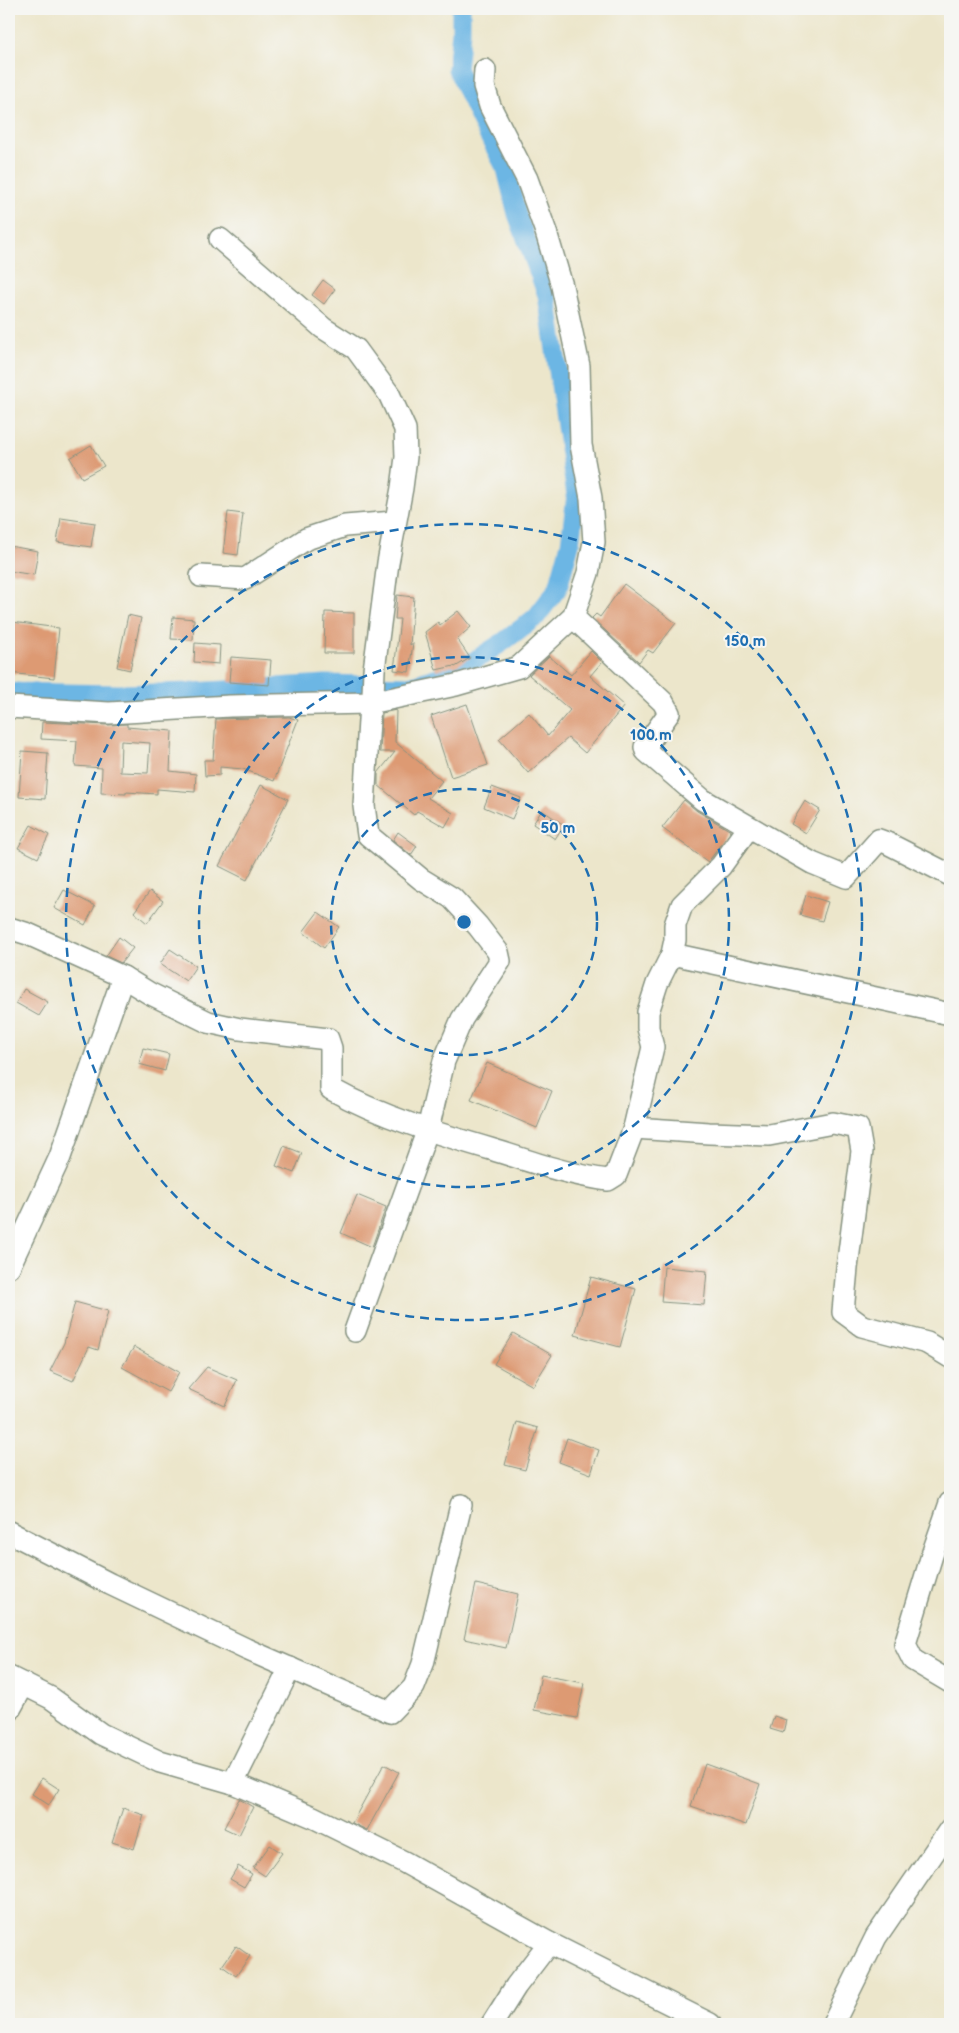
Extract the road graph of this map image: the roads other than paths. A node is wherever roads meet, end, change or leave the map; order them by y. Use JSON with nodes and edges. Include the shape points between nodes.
{"nodes":[{"id":1,"x":486,"y":70,"type":"dead end"},
{"id":2,"x":220,"y":239,"type":"dead end"},
{"id":3,"x":394,"y":522,"type":"junction"},
{"id":4,"x":201,"y":576,"type":"dead end"},
{"id":5,"x":573,"y":617,"type":"junction"},
{"id":6,"x":372,"y":699,"type":"junction"},
{"id":7,"x":9,"y":707,"type":"edge"},
{"id":8,"x":749,"y":826,"type":"junction"},
{"id":9,"x":950,"y":875,"type":"edge"},
{"id":10,"x":9,"y":928,"type":"edge"},
{"id":11,"x":672,"y":954,"type":"junction"},
{"id":12,"x":123,"y":977,"type":"junction"},
{"id":13,"x":950,"y":1014,"type":"edge"},
{"id":14,"x":634,"y":1128,"type":"junction"},
{"id":15,"x":428,"y":1129,"type":"junction"},
{"id":16,"x":9,"y":1267,"type":"edge"},
{"id":17,"x":355,"y":1331,"type":"dead end"},
{"id":18,"x":950,"y":1357,"type":"edge"},
{"id":19,"x":950,"y":1503,"type":"edge"},
{"id":20,"x":461,"y":1505,"type":"dead end"},
{"id":21,"x":9,"y":1532,"type":"edge"},
{"id":22,"x":290,"y":1668,"type":"junction"},
{"id":23,"x":16,"y":1681,"type":"edge"},
{"id":24,"x":950,"y":1682,"type":"edge"},
{"id":25,"x":9,"y":1711,"type":"edge"},
{"id":26,"x":233,"y":1783,"type":"junction"},
{"id":27,"x":950,"y":1829,"type":"edge"},
{"id":28,"x":549,"y":1943,"type":"junction"},
{"id":29,"x":492,"y":2024,"type":"edge"},
{"id":30,"x":710,"y":2024,"type":"edge"},
{"id":31,"x":833,"y":2024,"type":"edge"}],
"edges":[{"from":1,"to":5,"type":"street","via":[[484,86],[490,106],[527,179],[546,232],[562,286],[579,366],[582,445],[594,542],[588,573]]},
{"from":2,"to":3,"type":"street","via":[[323,328],[356,349],[389,394],[405,429],[406,456]]},
{"from":3,"to":4,"type":"street","via":[[346,526],[306,539],[245,578]]},
{"from":3,"to":6,"type":"street"},
{"from":5,"to":6,"type":"street","via":[[519,667],[456,685]]},
{"from":5,"to":8,"type":"street","via":[[664,702],[668,713],[645,747],[646,751],[703,800]]},
{"from":6,"to":7,"type":"street","via":[[110,713]]},
{"from":6,"to":15,"type":"street","via":[[364,806],[368,835],[421,879],[452,898],[498,952],[500,962],[462,1019],[444,1061]]},
{"from":8,"to":9,"type":"street","via":[[812,863],[846,877],[879,840]]},
{"from":8,"to":11,"type":"street","via":[[721,866],[682,905],[675,925]]},
{"from":10,"to":12,"type":"street"},
{"from":11,"to":13,"type":"street"},
{"from":11,"to":14,"type":"street","via":[[648,1012],[653,1047]]},
{"from":12,"to":15,"type":"street","via":[[208,1022],[328,1039],[331,1089],[358,1104]]},
{"from":12,"to":16,"type":"street","via":[[60,1157]]},
{"from":14,"to":15,"type":"street","via":[[616,1176],[608,1180],[535,1163]]},
{"from":14,"to":18,"type":"street","via":[[769,1135],[833,1123],[858,1128],[862,1151],[843,1312],[862,1326],[927,1343]]},
{"from":15,"to":17,"type":"street"},
{"from":19,"to":24,"type":"street","via":[[905,1644],[913,1660]]},
{"from":20,"to":22,"type":"street","via":[[423,1664],[414,1688],[398,1705],[390,1712]]},
{"from":21,"to":22,"type":"street","via":[[110,1584]]},
{"from":22,"to":26,"type":"street"},
{"from":23,"to":25,"type":"street"},
{"from":23,"to":26,"type":"street","via":[[51,1698],[101,1734],[160,1762]]},
{"from":26,"to":28,"type":"street","via":[[364,1842]]},
{"from":27,"to":31,"type":"street","via":[[876,1937]]},
{"from":28,"to":29,"type":"street"},
{"from":28,"to":30,"type":"street"}]}
